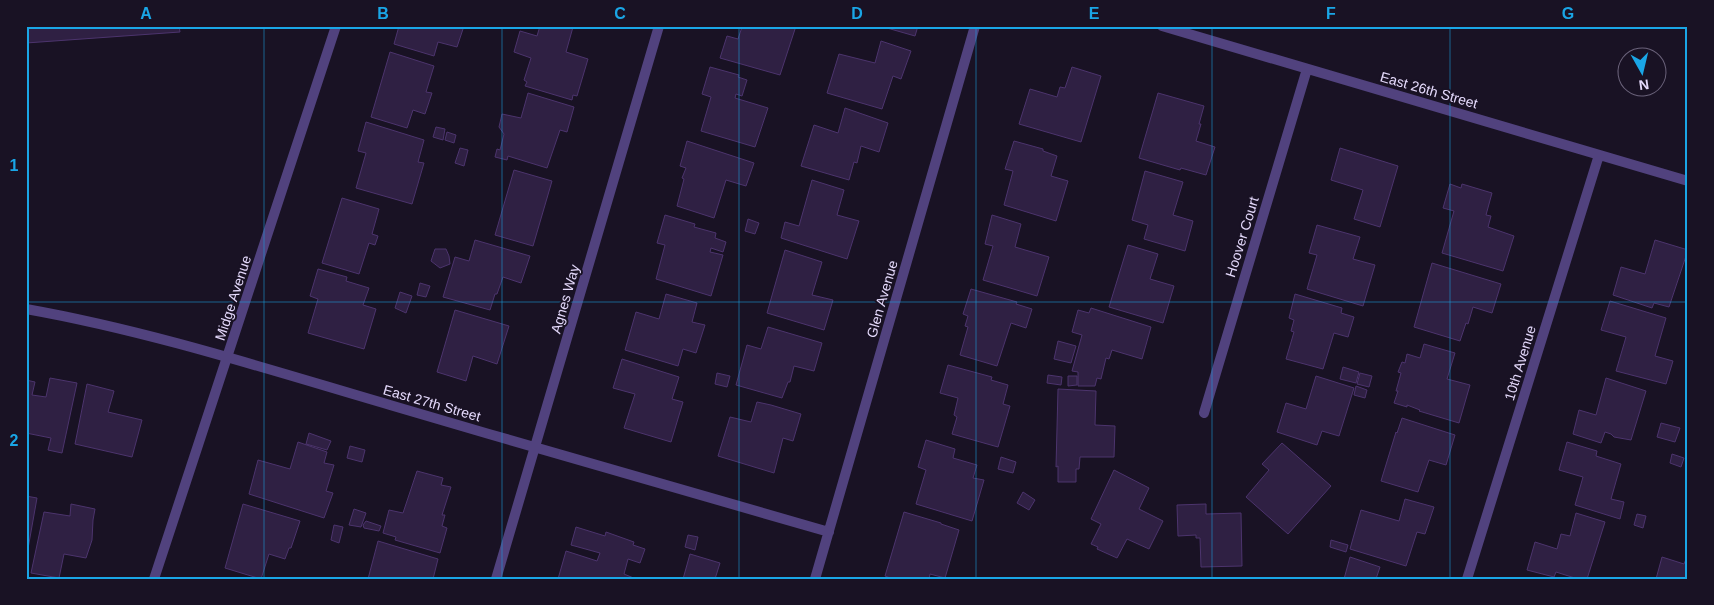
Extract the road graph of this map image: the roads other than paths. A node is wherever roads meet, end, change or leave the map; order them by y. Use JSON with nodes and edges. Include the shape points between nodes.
{"nodes":[{"id":1,"x":336,"y":26,"type":"edge"},
{"id":2,"x":659,"y":26,"type":"edge"},
{"id":3,"x":974,"y":26,"type":"edge"},
{"id":4,"x":1162,"y":26,"type":"edge"},
{"id":5,"x":1307,"y":69,"type":"junction"},
{"id":6,"x":1599,"y":155,"type":"junction"},
{"id":7,"x":1688,"y":181,"type":"edge"},
{"id":8,"x":26,"y":309,"type":"edge"},
{"id":9,"x":228,"y":357,"type":"junction"},
{"id":10,"x":1204,"y":413,"type":"dead end"},
{"id":11,"x":536,"y":448,"type":"junction"},
{"id":12,"x":828,"y":532,"type":"junction"},
{"id":13,"x":154,"y":579,"type":"edge"},
{"id":14,"x":496,"y":579,"type":"edge"},
{"id":15,"x":815,"y":579,"type":"edge"},
{"id":16,"x":1467,"y":579,"type":"edge"}],
"edges":[{"from":1,"to":9,"type":"street","name":"Midge Avenue"},
{"from":2,"to":11,"type":"street","name":"Agnes Way"},
{"from":3,"to":12,"type":"street","name":"Glen Avenue"},
{"from":4,"to":5,"type":"street","name":"East 26th Street"},
{"from":5,"to":6,"type":"street","name":"East 26th Street"},
{"from":5,"to":10,"type":"street","name":"Hoover Court"},
{"from":6,"to":7,"type":"street","name":"East 26th Street"},
{"from":6,"to":16,"type":"street","name":"10th Avenue"},
{"from":8,"to":9,"type":"street","name":"East 27th Street","via":[[77,318]]},
{"from":9,"to":11,"type":"street","name":"East 27th Street"},
{"from":9,"to":13,"type":"street","name":"Midge Avenue"},
{"from":11,"to":12,"type":"street","name":"East 27th Street"},
{"from":11,"to":14,"type":"street","name":"Agnes Way"},
{"from":12,"to":15,"type":"street","name":"Glen Avenue"}]}
